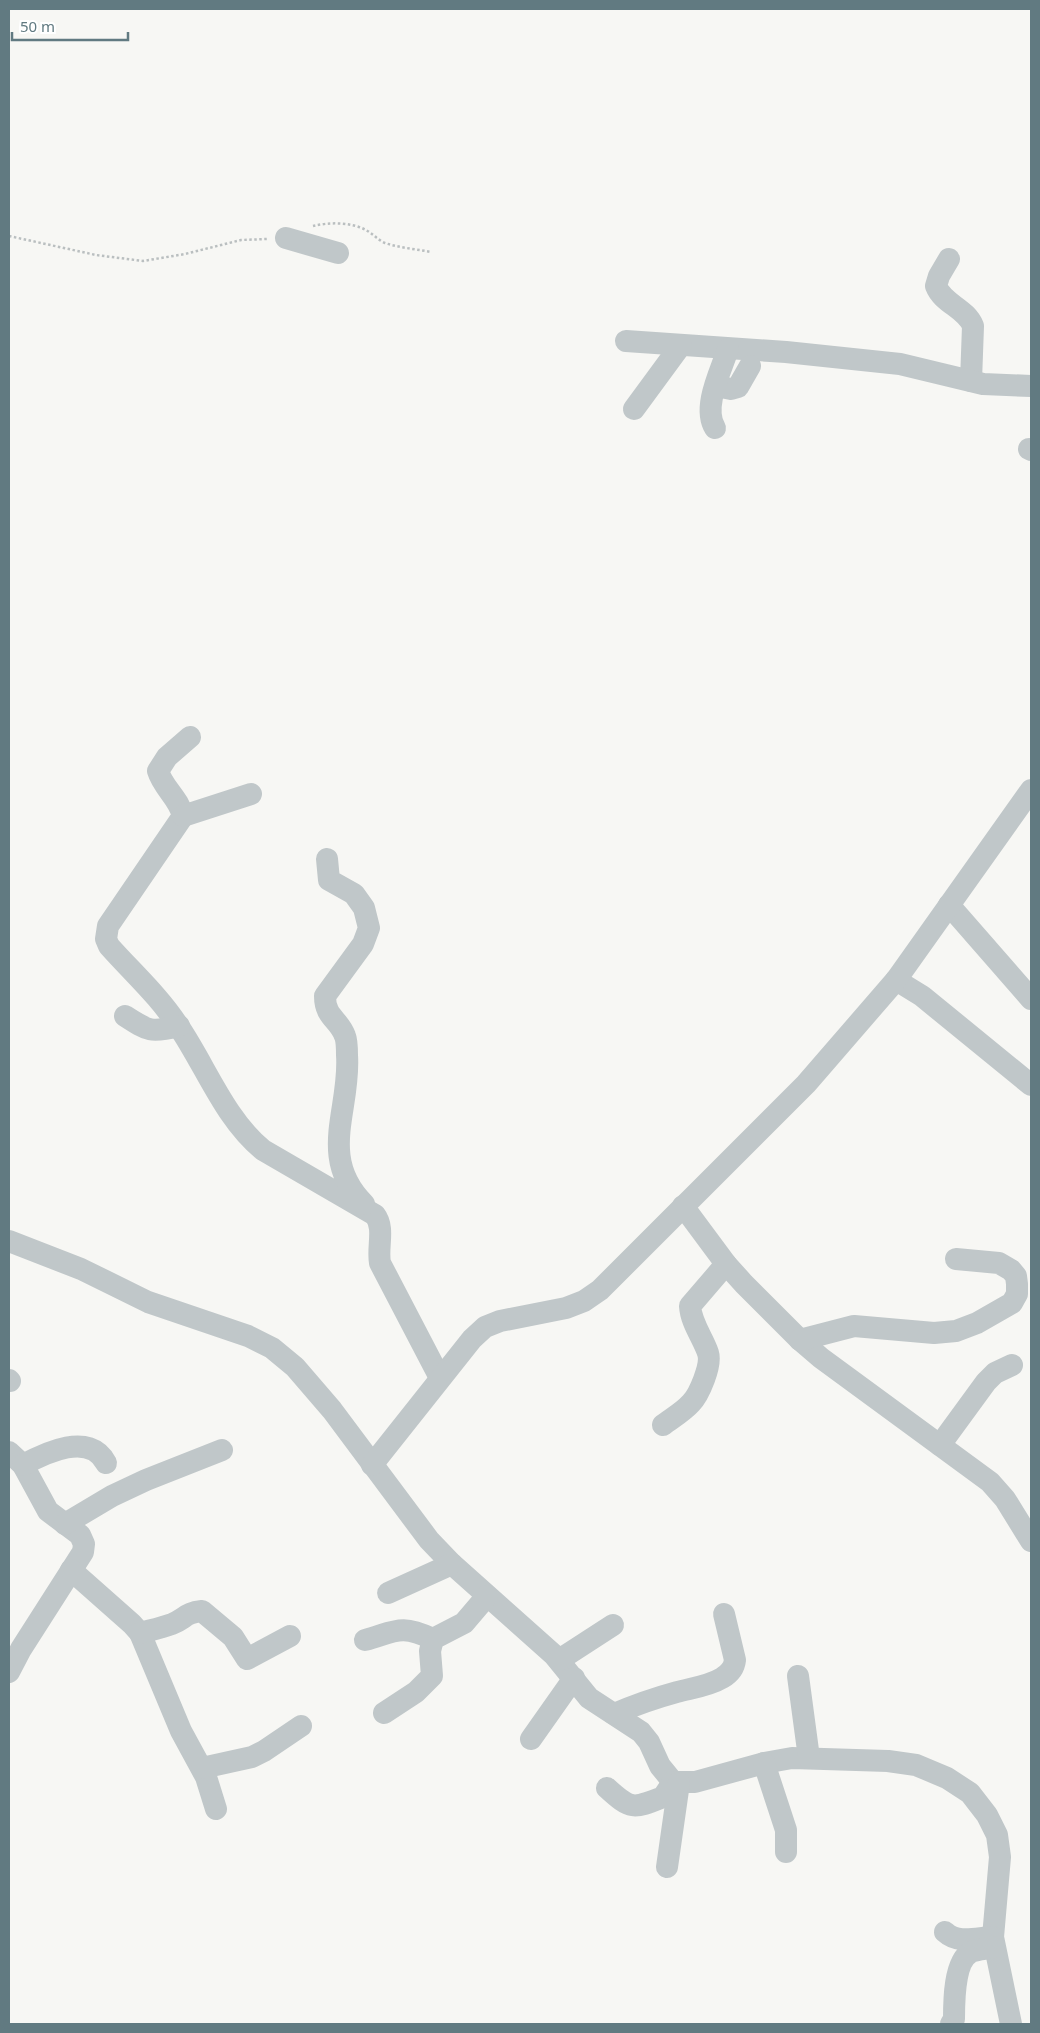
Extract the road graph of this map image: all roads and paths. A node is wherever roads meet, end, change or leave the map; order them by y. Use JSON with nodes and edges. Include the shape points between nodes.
{"nodes":[{"id":1,"x":9,"y":236,"type":"edge"},
{"id":2,"x":286,"y":238,"type":"junction"},
{"id":3,"x":431,"y":252,"type":"dead end"},
{"id":4,"x":338,"y":253,"type":"dead end"},
{"id":5,"x":949,"y":259,"type":"dead end"},
{"id":6,"x":626,"y":341,"type":"dead end"},
{"id":7,"x":681,"y":345,"type":"junction"},
{"id":8,"x":728,"y":349,"type":"junction"},
{"id":9,"x":750,"y":366,"type":"dead end"},
{"id":10,"x":971,"y":381,"type":"junction"},
{"id":11,"x":716,"y":386,"type":"junction"},
{"id":12,"x":1031,"y":386,"type":"edge"},
{"id":13,"x":634,"y":409,"type":"dead end"},
{"id":14,"x":715,"y":428,"type":"dead end"},
{"id":15,"x":190,"y":738,"type":"dead end"},
{"id":16,"x":1031,"y":790,"type":"edge"},
{"id":17,"x":251,"y":794,"type":"dead end"},
{"id":18,"x":183,"y":816,"type":"junction"},
{"id":19,"x":327,"y":859,"type":"dead end"},
{"id":20,"x":949,"y":905,"type":"junction"},
{"id":21,"x":896,"y":980,"type":"junction"},
{"id":22,"x":1031,"y":999,"type":"edge"},
{"id":23,"x":125,"y":1016,"type":"dead end"},
{"id":24,"x":179,"y":1026,"type":"junction"},
{"id":25,"x":1031,"y":1085,"type":"edge"},
{"id":26,"x":683,"y":1206,"type":"junction"},
{"id":27,"x":375,"y":1215,"type":"junction"},
{"id":28,"x":9,"y":1241,"type":"edge"},
{"id":29,"x":956,"y":1259,"type":"dead end"},
{"id":30,"x":726,"y":1264,"type":"junction"},
{"id":31,"x":800,"y":1340,"type":"junction"},
{"id":32,"x":1012,"y":1365,"type":"dead end"},
{"id":33,"x":440,"y":1378,"type":"junction"},
{"id":34,"x":663,"y":1425,"type":"dead end"},
{"id":35,"x":940,"y":1445,"type":"junction"},
{"id":36,"x":222,"y":1450,"type":"dead end"},
{"id":37,"x":16,"y":1458,"type":"edge"},
{"id":38,"x":106,"y":1463,"type":"dead end"},
{"id":39,"x":372,"y":1465,"type":"junction"},
{"id":40,"x":1025,"y":1513,"type":"edge"},
{"id":41,"x":65,"y":1524,"type":"junction"},
{"id":42,"x":1031,"y":1540,"type":"edge"},
{"id":43,"x":452,"y":1564,"type":"junction"},
{"id":44,"x":71,"y":1570,"type":"junction"},
{"id":45,"x":388,"y":1593,"type":"dead end"},
{"id":46,"x":487,"y":1596,"type":"junction"},
{"id":47,"x":724,"y":1614,"type":"dead end"},
{"id":48,"x":613,"y":1626,"type":"dead end"},
{"id":49,"x":140,"y":1633,"type":"junction"},
{"id":50,"x":290,"y":1636,"type":"dead end"},
{"id":51,"x":432,"y":1639,"type":"junction"},
{"id":52,"x":365,"y":1640,"type":"dead end"},
{"id":53,"x":559,"y":1660,"type":"junction"},
{"id":54,"x":9,"y":1672,"type":"edge"},
{"id":55,"x":798,"y":1676,"type":"dead end"},
{"id":56,"x":574,"y":1678,"type":"junction"},
{"id":57,"x":384,"y":1713,"type":"dead end"},
{"id":58,"x":614,"y":1714,"type":"junction"},
{"id":59,"x":301,"y":1726,"type":"dead end"},
{"id":60,"x":532,"y":1739,"type":"dead end"},
{"id":61,"x":808,"y":1758,"type":"junction"},
{"id":62,"x":764,"y":1763,"type":"junction"},
{"id":63,"x":202,"y":1768,"type":"junction"},
{"id":64,"x":676,"y":1782,"type":"junction"},
{"id":65,"x":607,"y":1788,"type":"dead end"},
{"id":66,"x":216,"y":1808,"type":"dead end"},
{"id":67,"x":786,"y":1852,"type":"dead end"},
{"id":68,"x":667,"y":1867,"type":"dead end"},
{"id":69,"x":945,"y":1932,"type":"dead end"},
{"id":70,"x":993,"y":1942,"type":"junction"},
{"id":71,"x":951,"y":2024,"type":"edge"},
{"id":72,"x":1011,"y":2024,"type":"edge"}],
"edges":[{"from":1,"to":2,"type":"path","via":[[96,256],[143,261],[241,240]]},
{"from":2,"to":3,"type":"path","via":[[309,227],[355,226],[398,247]]},
{"from":2,"to":4,"type":"street"},
{"from":5,"to":10,"type":"street","via":[[936,286],[943,297],[970,319],[973,326]]},
{"from":6,"to":7,"type":"street"},
{"from":7,"to":8,"type":"street"},
{"from":7,"to":13,"type":"street"},
{"from":8,"to":10,"type":"street","via":[[900,364]]},
{"from":8,"to":11,"type":"street"},
{"from":9,"to":11,"type":"street","via":[[738,387]]},
{"from":10,"to":12,"type":"street"},
{"from":11,"to":14,"type":"street","via":[[710,407],[710,418]]},
{"from":15,"to":18,"type":"street","via":[[167,758],[158,771],[161,782],[181,806]]},
{"from":16,"to":20,"type":"street"},
{"from":17,"to":18,"type":"street"},
{"from":18,"to":24,"type":"street","via":[[106,933],[108,946]]},
{"from":19,"to":27,"type":"street","via":[[329,880],[354,894],[364,908],[369,928],[363,944],[325,996],[325,1007],[345,1035],[348,1071],[340,1114],[338,1145],[341,1170],[351,1191]]},
{"from":20,"to":21,"type":"street"},
{"from":20,"to":22,"type":"street"},
{"from":21,"to":25,"type":"street","via":[[922,996]]},
{"from":21,"to":26,"type":"street","via":[[806,1084]]},
{"from":23,"to":24,"type":"street","via":[[148,1030]]},
{"from":24,"to":27,"type":"street","via":[[249,1138]]},
{"from":26,"to":30,"type":"street"},
{"from":26,"to":33,"type":"street","via":[[600,1290],[566,1308],[485,1327]]},
{"from":27,"to":33,"type":"street","via":[[380,1227],[380,1263]]},
{"from":28,"to":39,"type":"street","via":[[81,1269],[148,1302],[248,1336],[272,1348],[295,1367],[332,1410]]},
{"from":29,"to":31,"type":"street","via":[[999,1263],[1011,1270],[1018,1284],[1012,1303],[977,1324],[956,1331],[934,1333],[854,1326]]},
{"from":30,"to":31,"type":"street"},
{"from":30,"to":34,"type":"street","via":[[690,1306],[710,1360],[708,1368],[693,1401]]},
{"from":31,"to":35,"type":"street"},
{"from":32,"to":35,"type":"street","via":[[995,1373],[986,1382]]},
{"from":33,"to":39,"type":"street"},
{"from":35,"to":40,"type":"street"},
{"from":36,"to":41,"type":"street","via":[[112,1496]]},
{"from":37,"to":38,"type":"street","via":[[72,1446],[93,1449],[103,1456]]},
{"from":37,"to":41,"type":"street","via":[[48,1510]]},
{"from":39,"to":43,"type":"street"},
{"from":40,"to":42,"type":"street"},
{"from":41,"to":44,"type":"street","via":[[80,1535],[84,1544],[83,1552]]},
{"from":43,"to":45,"type":"street"},
{"from":43,"to":46,"type":"street"},
{"from":44,"to":49,"type":"street"},
{"from":44,"to":54,"type":"street"},
{"from":46,"to":51,"type":"street","via":[[464,1623]]},
{"from":46,"to":53,"type":"street"},
{"from":47,"to":58,"type":"street","via":[[735,1660],[730,1672],[710,1684],[641,1702]]},
{"from":48,"to":53,"type":"street"},
{"from":49,"to":50,"type":"street","via":[[162,1628],[189,1613],[202,1611],[233,1637],[247,1659]]},
{"from":49,"to":63,"type":"street","via":[[181,1731]]},
{"from":51,"to":52,"type":"street","via":[[405,1630]]},
{"from":51,"to":57,"type":"street","via":[[432,1676],[416,1692]]},
{"from":53,"to":56,"type":"street"},
{"from":55,"to":61,"type":"street"},
{"from":56,"to":58,"type":"street","via":[[589,1698]]},
{"from":56,"to":60,"type":"street"},
{"from":58,"to":64,"type":"street","via":[[641,1732],[660,1766]]},
{"from":59,"to":63,"type":"street","via":[[252,1757]]},
{"from":61,"to":62,"type":"street"},
{"from":61,"to":70,"type":"street","via":[[916,1764],[970,1793],[997,1835],[1000,1857]]},
{"from":62,"to":64,"type":"street","via":[[695,1782]]},
{"from":62,"to":67,"type":"street","via":[[786,1830]]},
{"from":63,"to":66,"type":"street"},
{"from":64,"to":65,"type":"street","via":[[663,1797],[634,1806],[624,1803]]},
{"from":64,"to":68,"type":"street"},
{"from":69,"to":70,"type":"street","via":[[958,1940]]},
{"from":70,"to":71,"type":"street","via":[[969,1953],[962,1962],[956,1980]]},
{"from":70,"to":72,"type":"street"}]}
